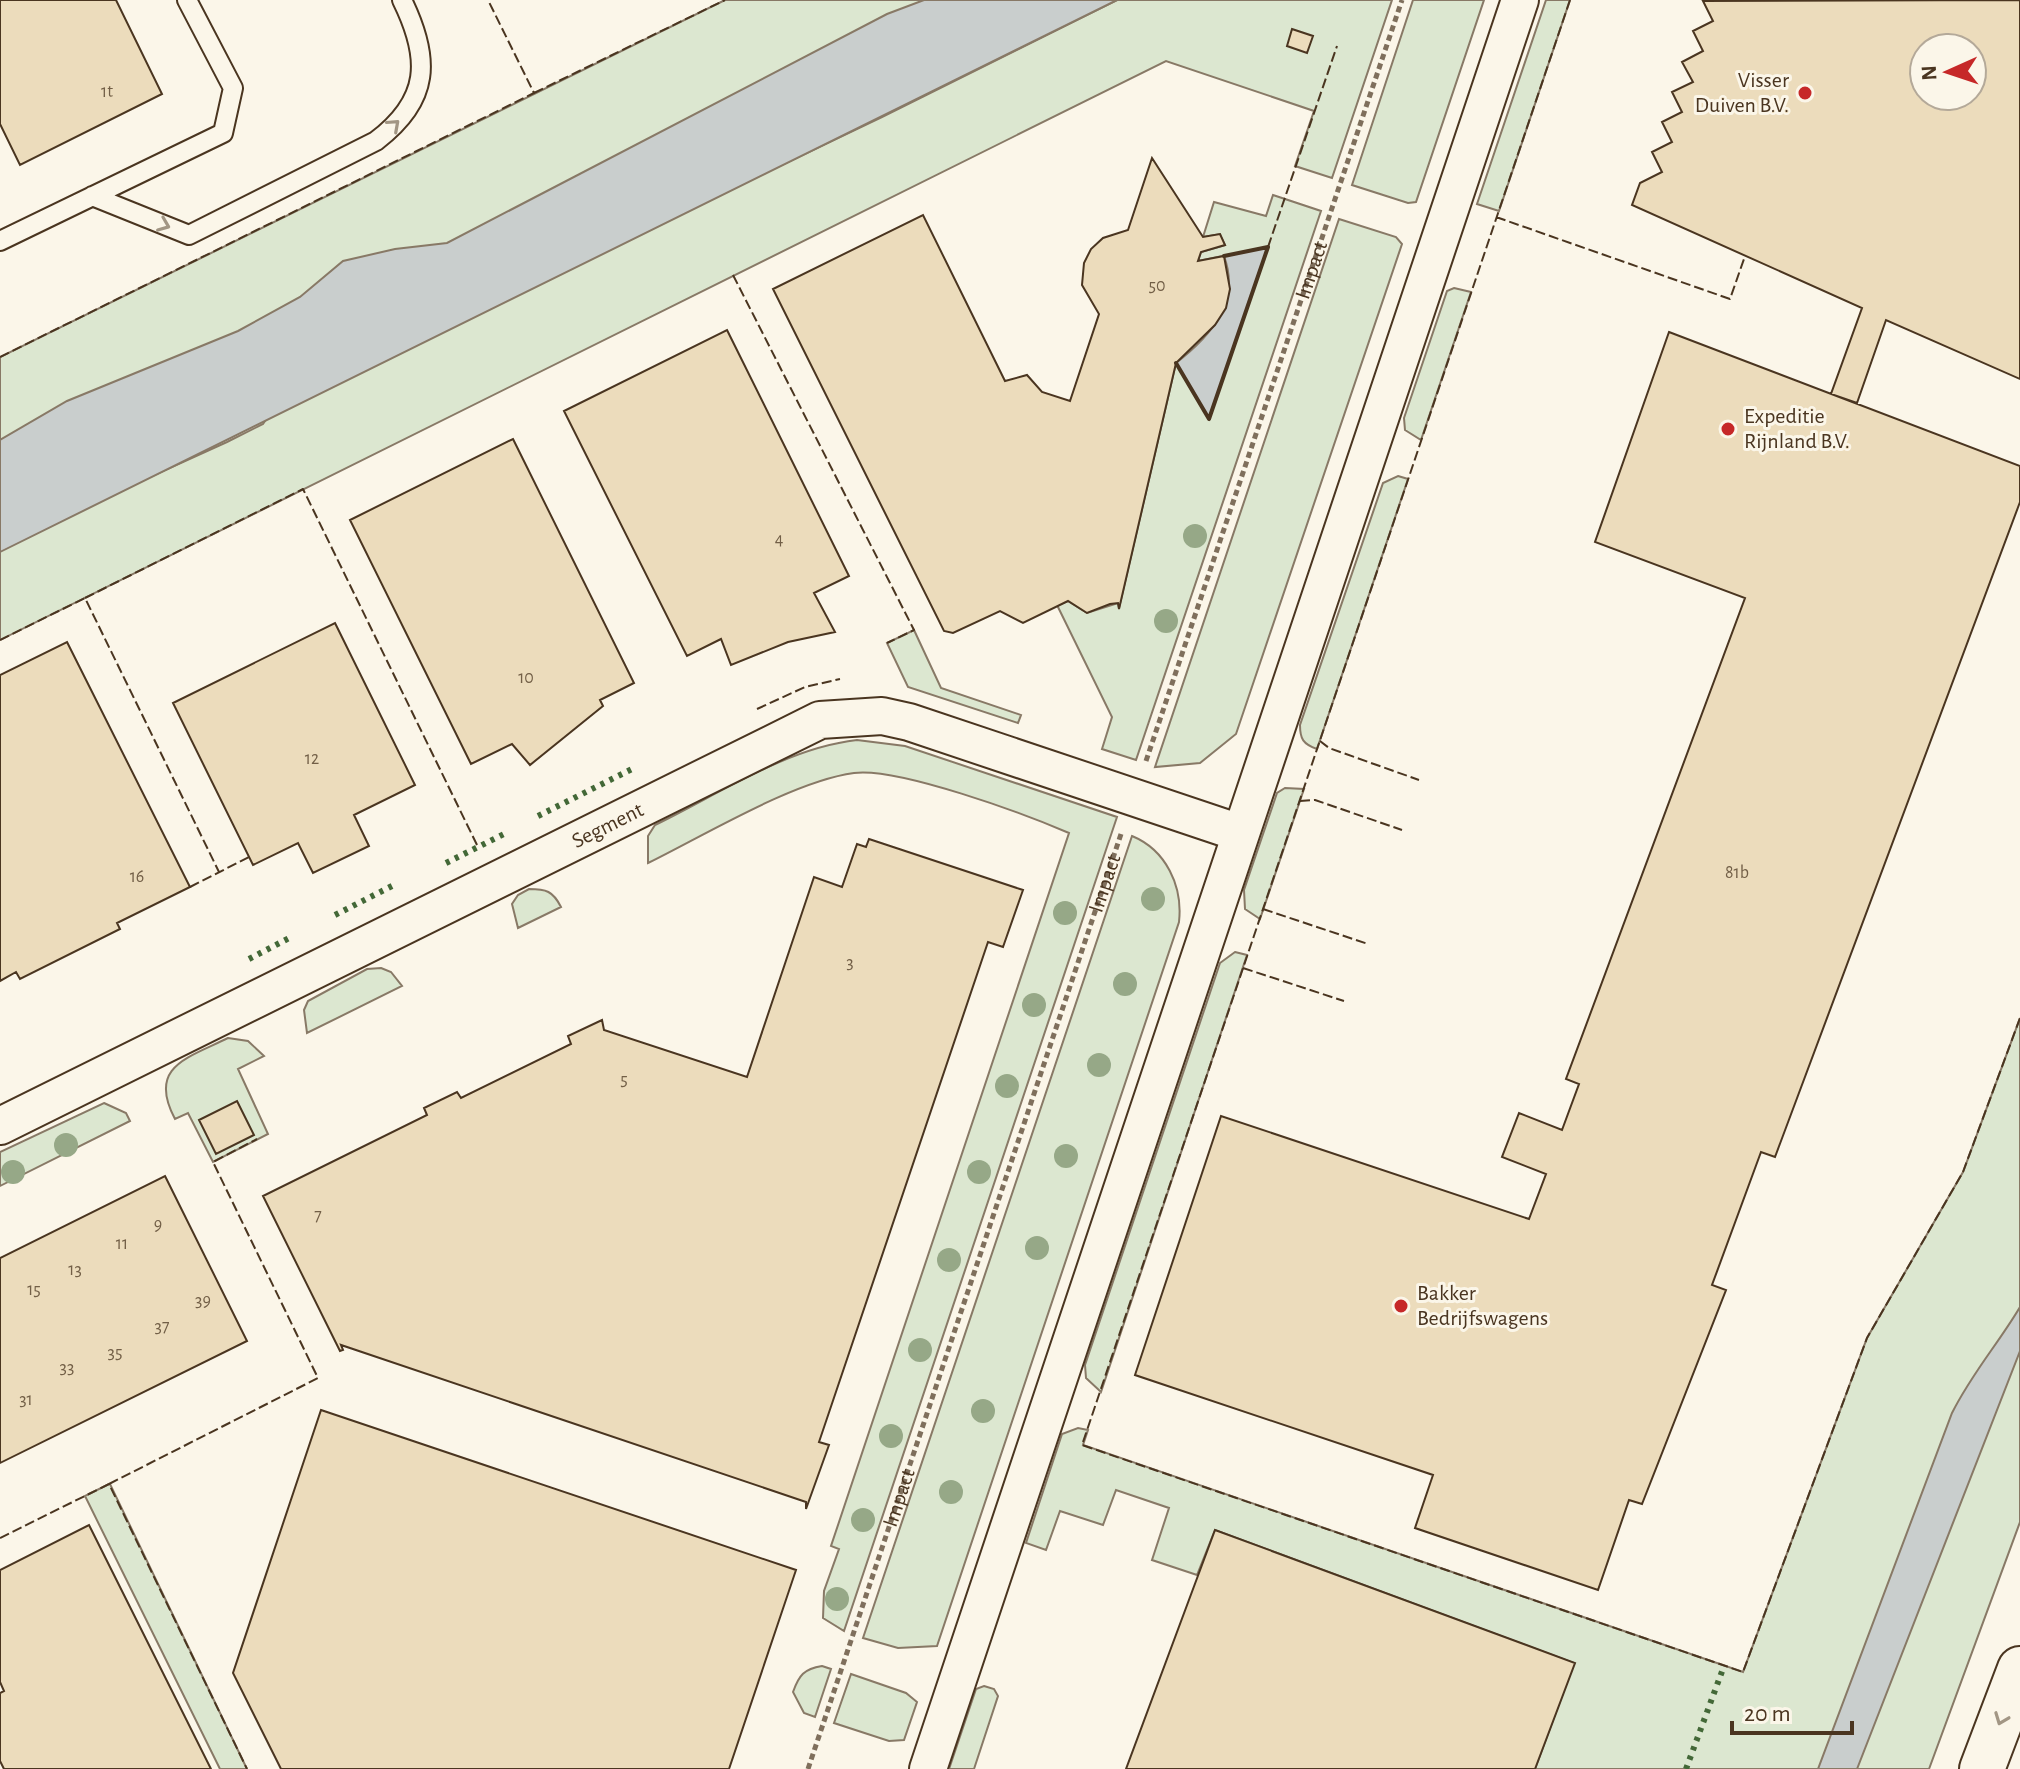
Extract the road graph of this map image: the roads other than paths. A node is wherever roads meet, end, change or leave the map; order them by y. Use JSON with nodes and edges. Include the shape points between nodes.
{"nodes":[{"id":1,"x":187,"y":0,"type":"edge"},
{"id":2,"x":402,"y":0,"type":"edge"},
{"id":3,"x":1520,"y":0,"type":"edge"},
{"id":4,"x":92,"y":196,"type":"junction"},
{"id":5,"x":0,"y":241,"type":"edge"},
{"id":6,"x":1240,"y":833,"type":"junction"},
{"id":7,"x":0,"y":1126,"type":"edge"},
{"id":8,"x":2020,"y":1669,"type":"edge"},
{"id":9,"x":928,"y":1769,"type":"edge"},
{"id":10,"x":1982,"y":1769,"type":"edge"}],
"edges":[{"from":1,"to":4,"type":"lane","via":[[233,88],[223,133]]},
{"from":4,"to":2,"type":"lane","one_way":true,"via":[[189,235],[376,141],[400,123],[417,97],[423,57]]},
{"from":3,"to":6,"type":"street"},
{"from":4,"to":5,"type":"lane"},
{"from":6,"to":7,"type":"street","name":"Segment","via":[[909,722],[882,716],[820,720]]},
{"from":6,"to":9,"type":"street"},
{"from":8,"to":10,"type":"highway","one_way":true}]}
